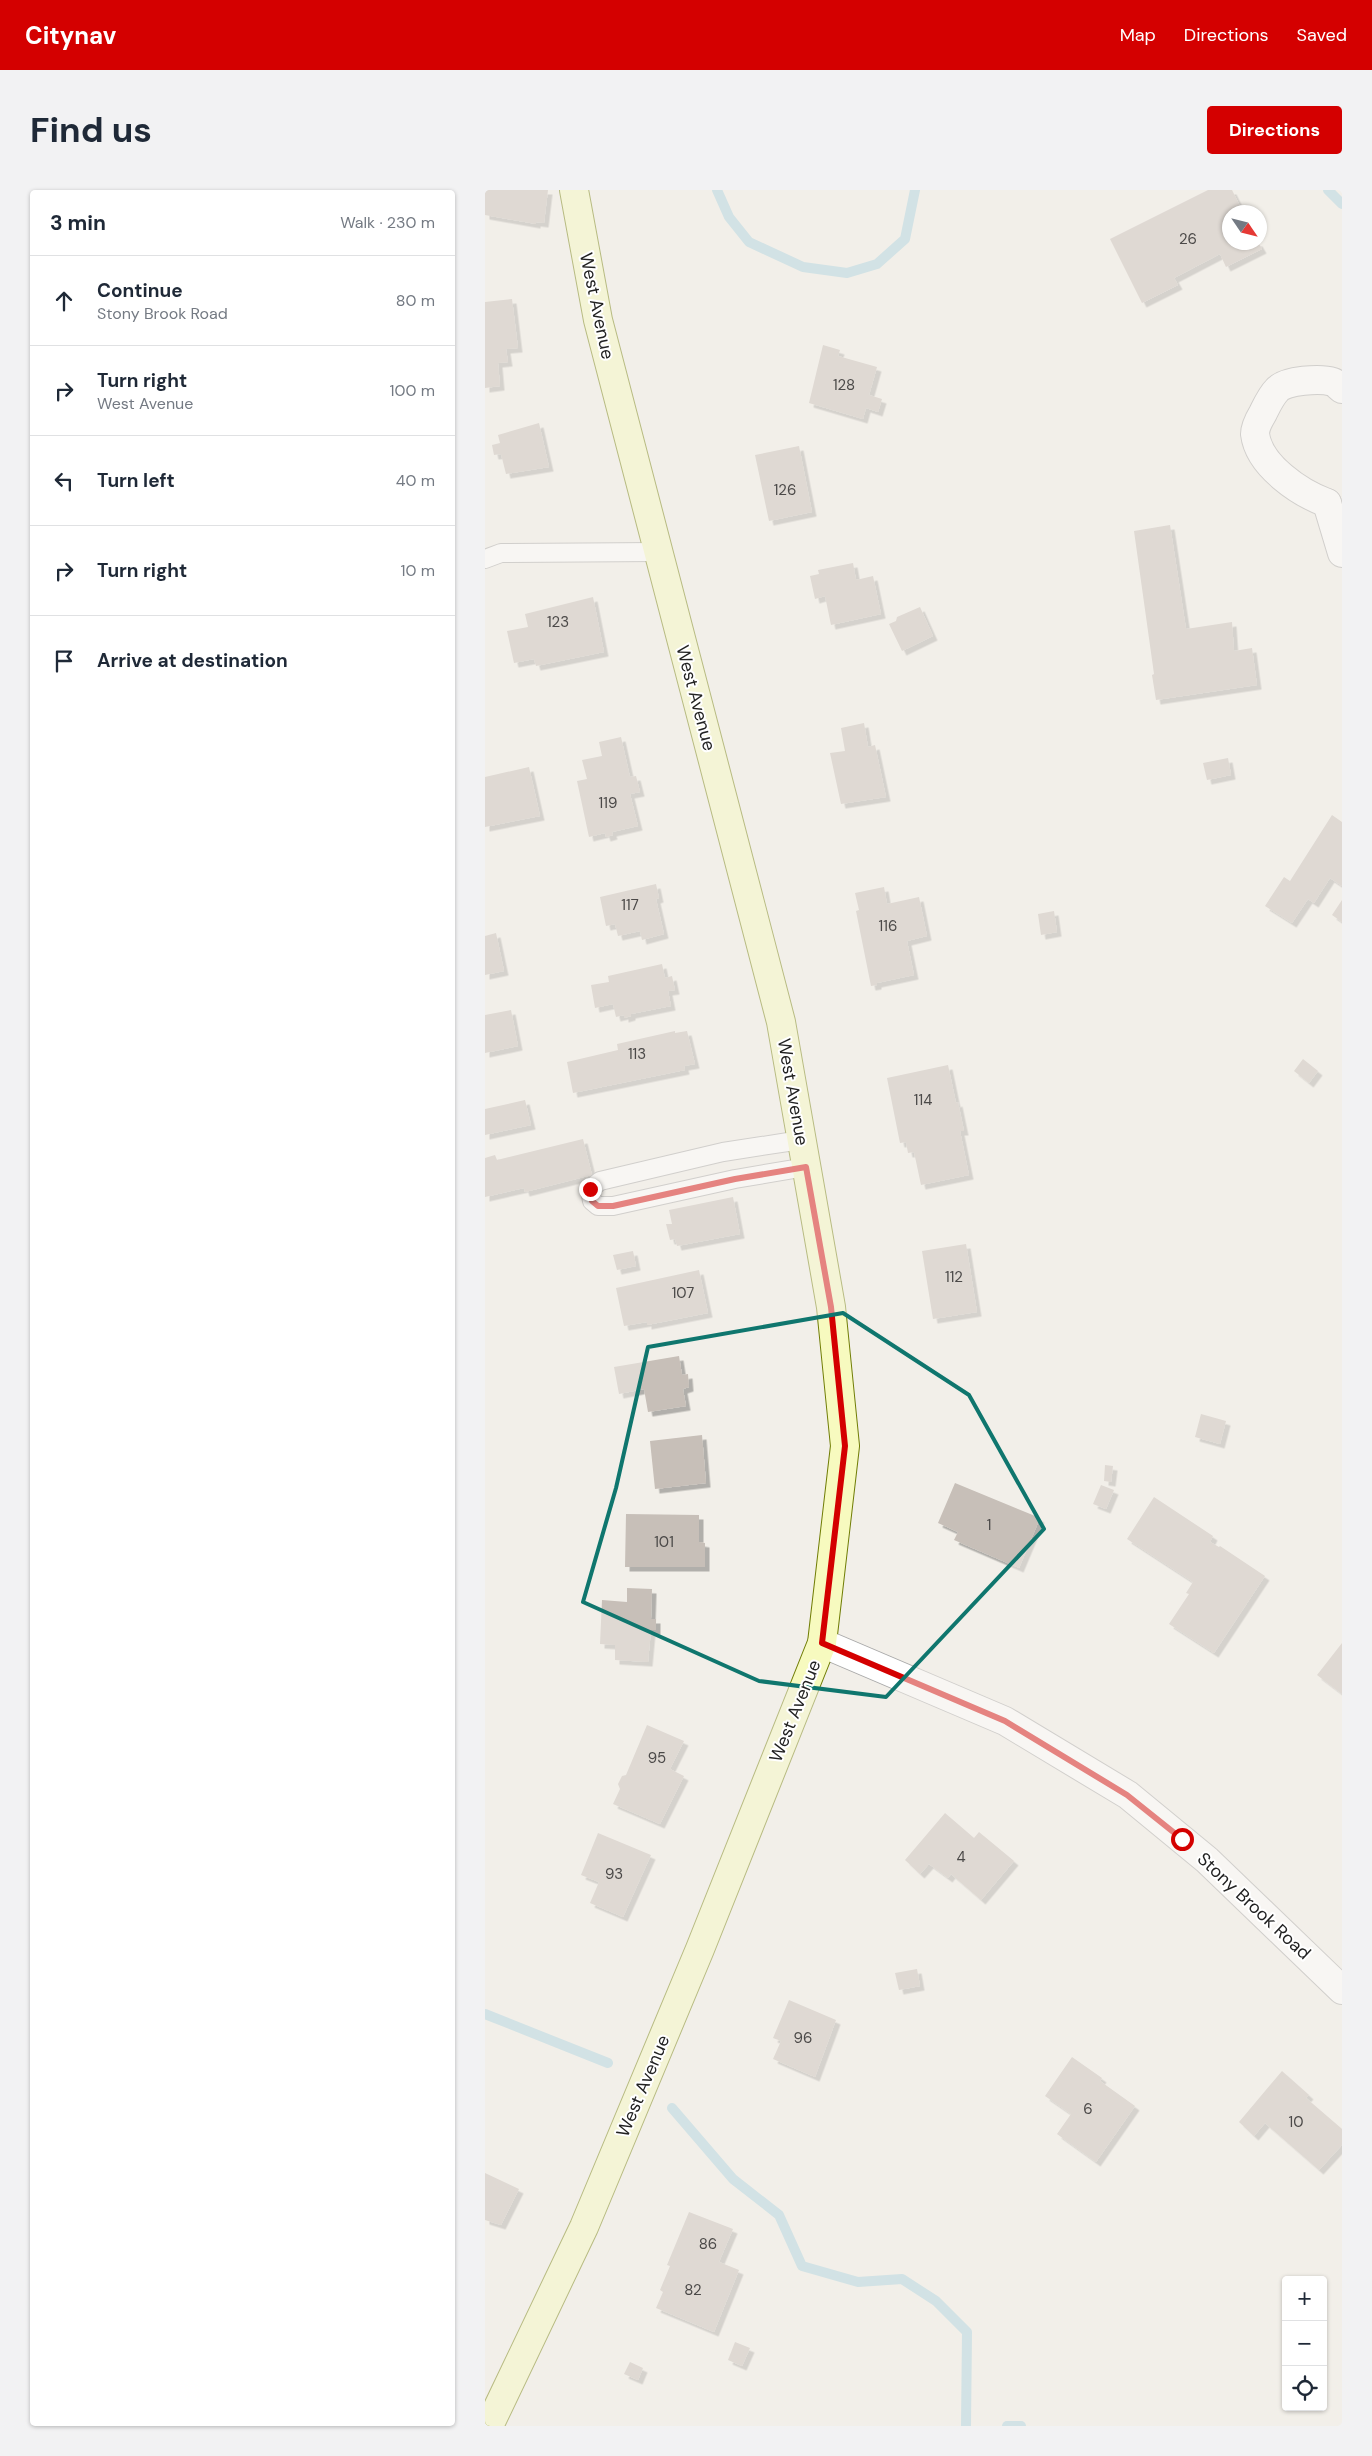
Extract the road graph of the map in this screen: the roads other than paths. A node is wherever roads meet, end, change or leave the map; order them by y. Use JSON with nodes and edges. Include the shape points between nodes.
{"nodes":[{"id":1,"x":575,"y":190,"type":"edge"},
{"id":2,"x":1342,"y":389,"type":"edge"},
{"id":3,"x":1335,"y":496,"type":"edge"},
{"id":4,"x":658,"y":552,"type":"junction"},
{"id":5,"x":1342,"y":553,"type":"edge"},
{"id":6,"x":485,"y":559,"type":"edge"},
{"id":7,"x":801,"y":1140,"type":"junction"},
{"id":8,"x":806,"y":1167,"type":"junction"},
{"id":9,"x":822,"y":1643,"type":"junction"},
{"id":10,"x":1342,"y":1990,"type":"edge"},
{"id":11,"x":488,"y":2424,"type":"edge"}],
"edges":[{"from":1,"to":4,"type":"main road","name":"West Avenue","via":[[598,320]]},
{"from":2,"to":3,"type":"street","via":[[1333,382],[1318,380],[1294,382],[1278,388],[1255,432],[1259,448],[1287,481],[1307,496]]},
{"from":3,"to":5,"type":"street"},
{"from":4,"to":6,"type":"lane","via":[[501,553]]},
{"from":4,"to":7,"type":"main road","name":"West Avenue","via":[[781,1022]]},
{"from":7,"to":8,"type":"main road","name":"West Avenue"},
{"from":7,"to":8,"type":"lane","via":[[723,1152],[600,1181],[590,1189],[592,1201],[598,1206],[613,1206]]},
{"from":8,"to":9,"type":"main road","name":"West Avenue","via":[[831,1307],[845,1446]]},
{"from":9,"to":10,"type":"street","name":"Stony Brook Road","via":[[1005,1721],[1127,1795],[1207,1860]]},
{"from":9,"to":11,"type":"main road","name":"West Avenue","via":[[700,1949],[584,2227]]}]}
